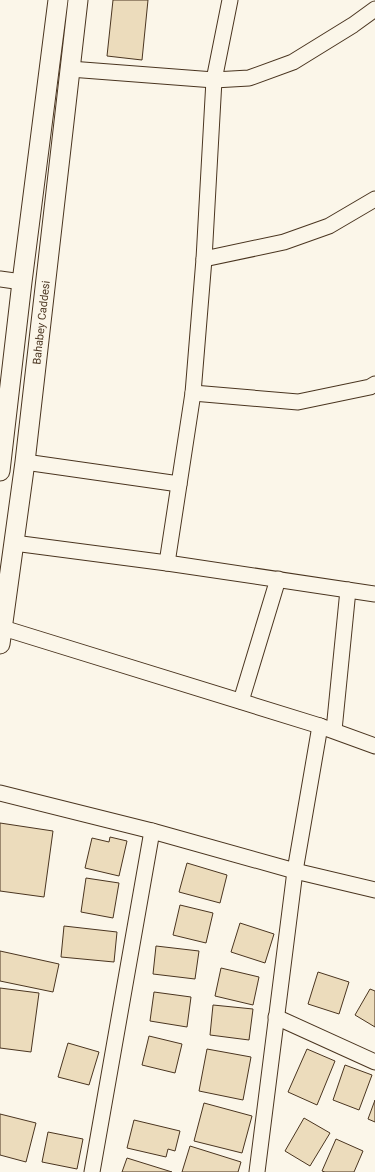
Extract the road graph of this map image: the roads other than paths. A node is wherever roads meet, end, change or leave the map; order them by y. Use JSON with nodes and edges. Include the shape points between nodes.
{"nodes":[{"id":1,"x":58,"y":0,"type":"edge"},
{"id":2,"x":78,"y":0,"type":"edge"},
{"id":3,"x":230,"y":0,"type":"edge"},
{"id":4,"x":375,"y":10,"type":"edge"},
{"id":5,"x":70,"y":69,"type":"junction"},
{"id":6,"x":214,"y":80,"type":"junction"},
{"id":7,"x":375,"y":199,"type":"edge"},
{"id":8,"x":204,"y":259,"type":"junction"},
{"id":9,"x":0,"y":279,"type":"edge"},
{"id":10,"x":22,"y":282,"type":"junction"},
{"id":11,"x":375,"y":384,"type":"edge"},
{"id":12,"x":193,"y":393,"type":"junction"},
{"id":13,"x":25,"y":462,"type":"junction"},
{"id":14,"x":0,"y":471,"type":"edge"},
{"id":15,"x":179,"y":484,"type":"junction"},
{"id":16,"x":14,"y":543,"type":"junction"},
{"id":17,"x":167,"y":563,"type":"junction"},
{"id":18,"x":278,"y":579,"type":"junction"},
{"id":19,"x":348,"y":590,"type":"junction"},
{"id":20,"x":375,"y":594,"type":"edge"},
{"id":21,"x":1,"y":636,"type":"edge"},
{"id":22,"x":241,"y":701,"type":"junction"},
{"id":23,"x":327,"y":728,"type":"junction"},
{"id":24,"x":375,"y":746,"type":"edge"},
{"id":25,"x":0,"y":793,"type":"edge"},
{"id":26,"x":152,"y":830,"type":"junction"},
{"id":27,"x":295,"y":871,"type":"junction"},
{"id":28,"x":375,"y":890,"type":"edge"},
{"id":29,"x":276,"y":1017,"type":"junction"},
{"id":30,"x":375,"y":1062,"type":"edge"},
{"id":31,"x":92,"y":1172,"type":"edge"},
{"id":32,"x":257,"y":1172,"type":"edge"}],
"edges":[{"from":1,"to":10,"type":"street"},
{"from":2,"to":5,"type":"street","name":"Bahabey Caddesi"},
{"from":3,"to":6,"type":"street"},
{"from":4,"to":6,"type":"street","via":[[293,62],[249,78]]},
{"from":5,"to":6,"type":"street"},
{"from":5,"to":13,"type":"street","name":"Bahabey Caddesi"},
{"from":6,"to":8,"type":"street"},
{"from":7,"to":8,"type":"street","via":[[329,226],[284,242]]},
{"from":8,"to":12,"type":"street"},
{"from":9,"to":10,"type":"street"},
{"from":10,"to":14,"type":"street"},
{"from":11,"to":12,"type":"street","via":[[298,402]]},
{"from":12,"to":15,"type":"street"},
{"from":13,"to":15,"type":"street"},
{"from":13,"to":16,"type":"street","name":"Bahabey Caddesi"},
{"from":15,"to":17,"type":"street"},
{"from":16,"to":17,"type":"street"},
{"from":16,"to":21,"type":"street","name":"Bahabey Caddesi"},
{"from":17,"to":18,"type":"street"},
{"from":18,"to":19,"type":"street"},
{"from":18,"to":22,"type":"street"},
{"from":19,"to":20,"type":"street"},
{"from":19,"to":23,"type":"street"},
{"from":21,"to":22,"type":"street"},
{"from":22,"to":23,"type":"street"},
{"from":23,"to":24,"type":"street"},
{"from":23,"to":27,"type":"street"},
{"from":25,"to":26,"type":"street"},
{"from":26,"to":27,"type":"street"},
{"from":26,"to":31,"type":"street"},
{"from":27,"to":28,"type":"street"},
{"from":27,"to":29,"type":"street"},
{"from":29,"to":30,"type":"street"},
{"from":29,"to":32,"type":"street"}]}
